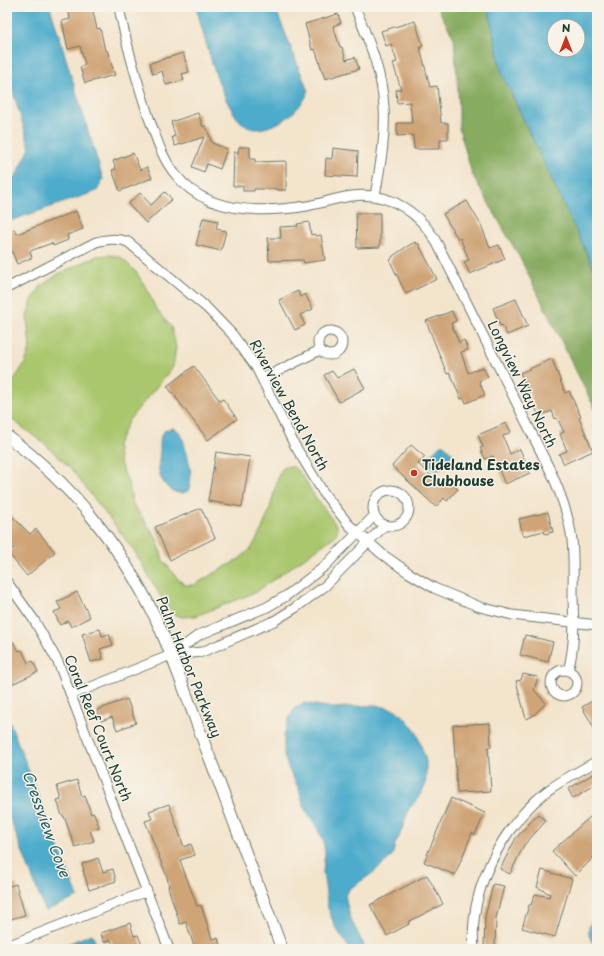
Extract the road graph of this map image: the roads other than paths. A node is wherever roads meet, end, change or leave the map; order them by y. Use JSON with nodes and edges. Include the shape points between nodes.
{"nodes":[{"id":1,"x":119,"y":7,"type":"edge"},
{"id":2,"x":354,"y":7,"type":"edge"},
{"id":3,"x":375,"y":196,"type":"junction"},
{"id":4,"x":7,"y":288,"type":"edge"},
{"id":5,"x":320,"y":350,"type":"dead end"},
{"id":6,"x":262,"y":379,"type":"junction"},
{"id":7,"x":7,"y":436,"type":"edge"},
{"id":8,"x":374,"y":516,"type":"junction"},
{"id":9,"x":385,"y":525,"type":"junction"},
{"id":10,"x":357,"y":533,"type":"junction"},
{"id":11,"x":368,"y":543,"type":"junction"},
{"id":12,"x":7,"y":582,"type":"edge"},
{"id":13,"x":574,"y":621,"type":"junction"},
{"id":14,"x":228,"y":623,"type":"junction"},
{"id":15,"x":597,"y":624,"type":"edge"},
{"id":16,"x":235,"y":639,"type":"junction"},
{"id":17,"x":171,"y":655,"type":"junction"},
{"id":18,"x":568,"y":671,"type":"dead end"},
{"id":19,"x":71,"y":695,"type":"junction"},
{"id":20,"x":597,"y":761,"type":"edge"},
{"id":21,"x":147,"y":891,"type":"junction"},
{"id":22,"x":7,"y":946,"type":"edge"},
{"id":23,"x":169,"y":949,"type":"edge"},
{"id":24,"x":282,"y":949,"type":"edge"},
{"id":25,"x":474,"y":949,"type":"edge"}],
"edges":[{"from":1,"to":3,"type":"street","name":"Longview Way North","via":[[134,70],[161,149],[176,176],[194,193],[222,206],[268,209],[309,206],[352,196]]},
{"from":2,"to":3,"type":"street","via":[[374,54],[383,92],[384,130]]},
{"from":3,"to":13,"type":"street","name":"Longview Way North","via":[[394,202],[412,213],[434,237],[554,480],[565,507],[571,534]]},
{"from":4,"to":6,"type":"street","name":"Riverview Bend North","via":[[96,242],[108,239],[124,241],[137,249],[217,318],[256,367]]},
{"from":5,"to":6,"type":"street"},
{"from":6,"to":10,"type":"street","name":"Riverview Bend North","via":[[294,444],[317,483]]},
{"from":7,"to":17,"type":"street","name":"Palm Harbor Parkway","via":[[32,455],[70,491],[104,532],[135,579]]},
{"from":8,"to":9,"type":"street"},
{"from":8,"to":9,"type":"street","via":[[372,507],[377,495],[394,490],[404,495],[409,506],[406,518],[397,525]]},
{"from":8,"to":10,"type":"street"},
{"from":9,"to":11,"type":"street"},
{"from":10,"to":11,"type":"street","name":"Riverview Bend North"},
{"from":10,"to":14,"type":"street","via":[[325,566],[286,596]]},
{"from":11,"to":13,"type":"street","name":"Riverview Bend North","via":[[422,581],[466,602],[512,615]]},
{"from":11,"to":16,"type":"street","via":[[311,597],[274,621]]},
{"from":12,"to":19,"type":"street","name":"Coral Reef Court North","via":[[45,638]]},
{"from":13,"to":15,"type":"street","name":"Riverview Bend North"},
{"from":13,"to":18,"type":"street","name":"Longview Way North","via":[[574,645]]},
{"from":14,"to":16,"type":"street"},
{"from":14,"to":17,"type":"street","via":[[199,635]]},
{"from":16,"to":17,"type":"street","via":[[202,652]]},
{"from":17,"to":19,"type":"street"},
{"from":17,"to":24,"type":"street","name":"Palm Harbor Parkway"},
{"from":19,"to":21,"type":"street","name":"Coral Reef Court North"},
{"from":20,"to":25,"type":"street","via":[[544,794],[505,837],[490,865],[478,900],[474,919]]},
{"from":21,"to":22,"type":"street"},
{"from":21,"to":23,"type":"street","name":"Coral Reef Court North"}]}
